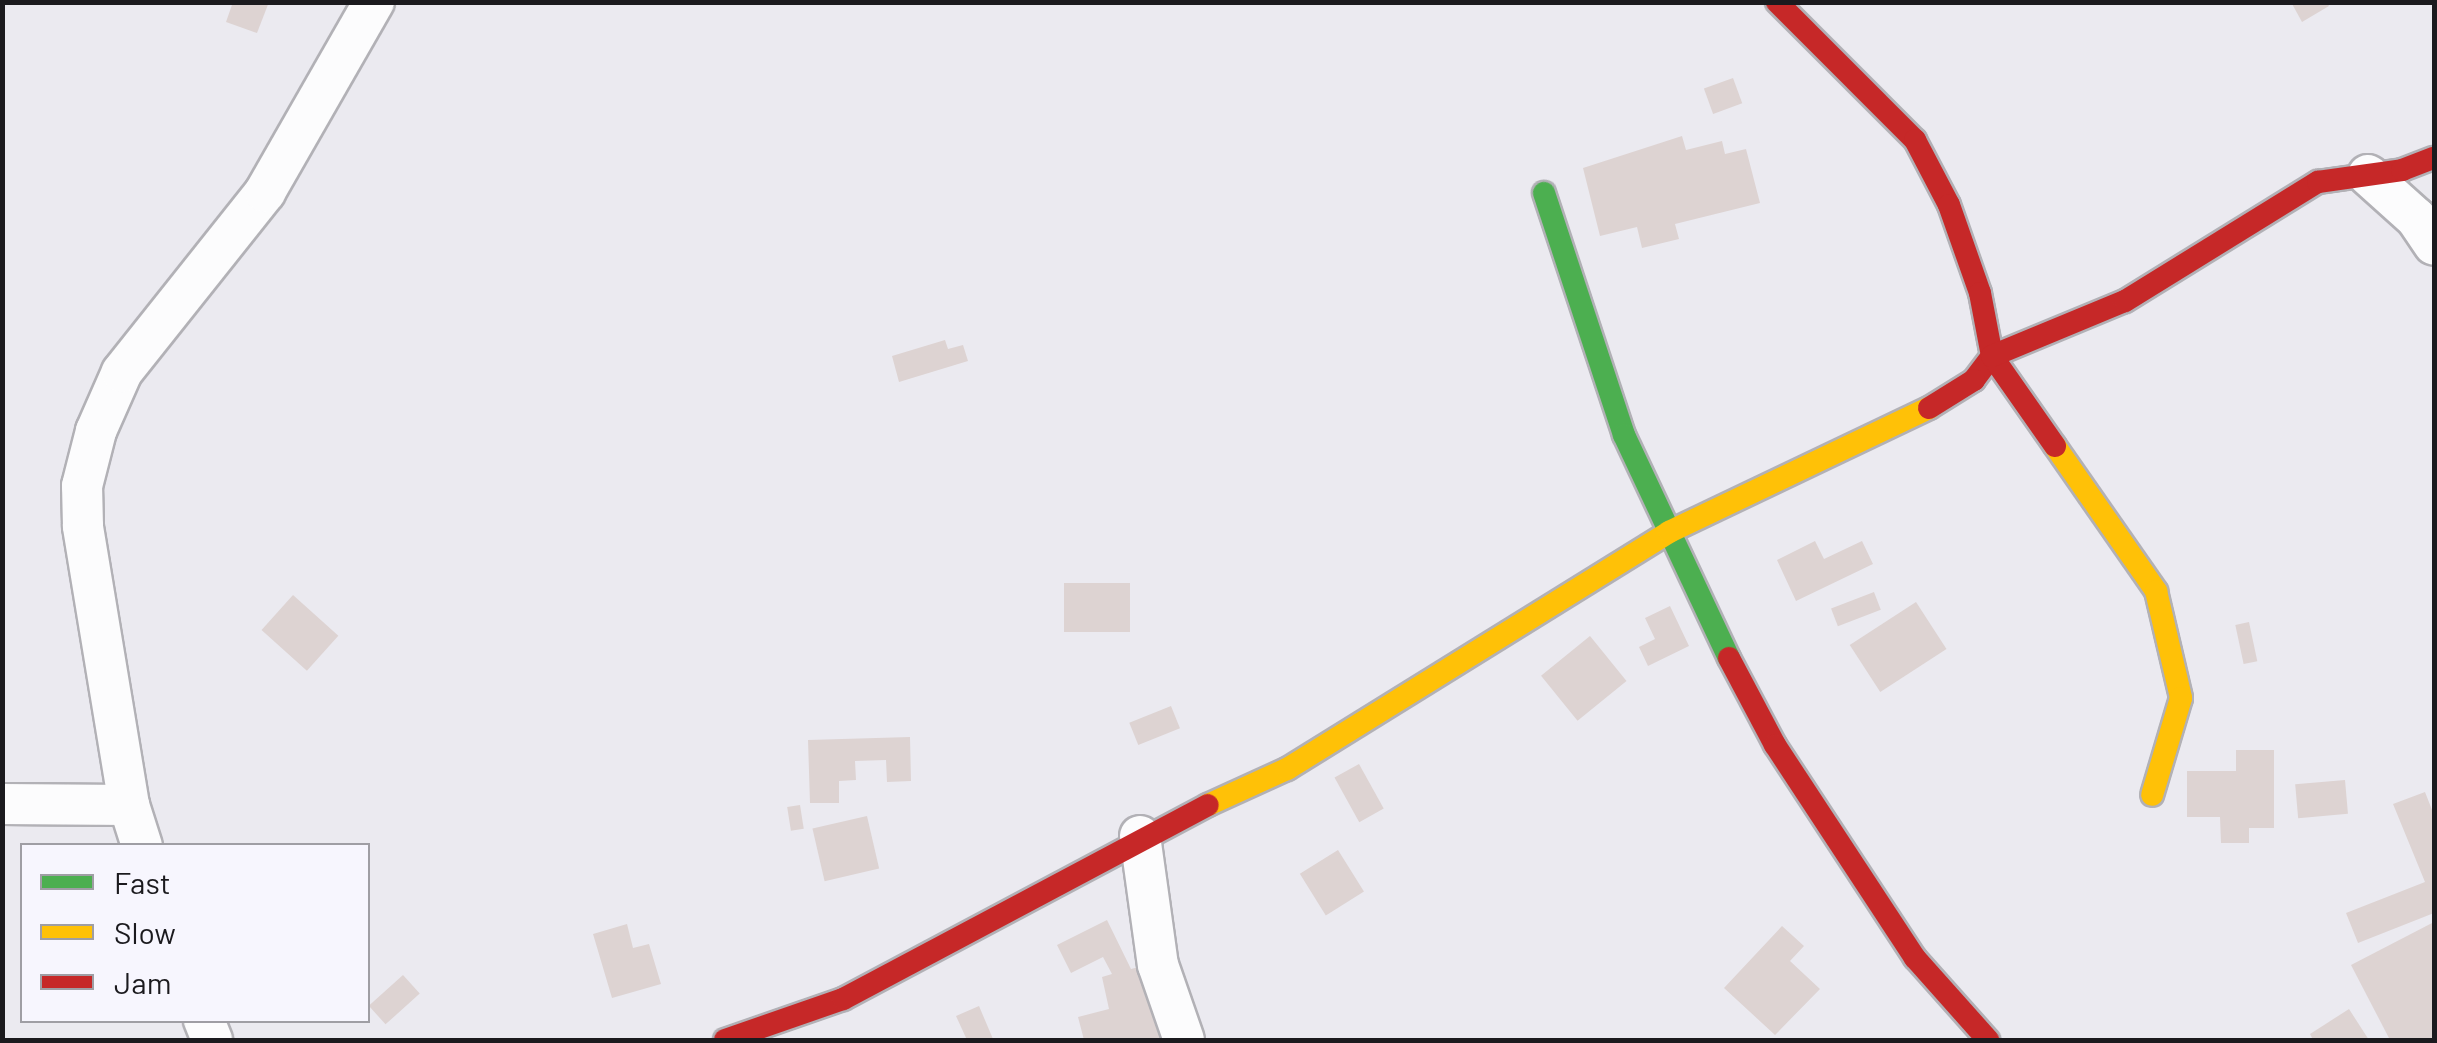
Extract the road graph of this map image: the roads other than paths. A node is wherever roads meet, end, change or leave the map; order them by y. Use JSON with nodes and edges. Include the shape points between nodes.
{"nodes":[{"id":1,"x":374,"y":2,"type":"edge"},
{"id":2,"x":1777,"y":2,"type":"edge"},
{"id":3,"x":2434,"y":158,"type":"edge"},
{"id":4,"x":2368,"y":175,"type":"junction"},
{"id":5,"x":1544,"y":193,"type":"dead end"},
{"id":6,"x":2434,"y":245,"type":"edge"},
{"id":7,"x":1992,"y":356,"type":"junction"},
{"id":8,"x":1669,"y":532,"type":"junction"},
{"id":9,"x":2152,"y":795,"type":"dead end"},
{"id":10,"x":2,"y":804,"type":"edge"},
{"id":11,"x":129,"y":806,"type":"junction"},
{"id":12,"x":1140,"y":836,"type":"junction"},
{"id":13,"x":141,"y":843,"type":"edge"},
{"id":14,"x":725,"y":1040,"type":"edge"},
{"id":15,"x":1184,"y":1040,"type":"edge"},
{"id":16,"x":1988,"y":1040,"type":"edge"}],
"edges":[{"from":1,"to":11,"type":"street","via":[[265,192],[122,372],[96,430],[82,486],[83,526]]},
{"from":2,"to":7,"type":"street","via":[[1915,140],[1949,205],[1980,293]]},
{"from":3,"to":4,"type":"street"},
{"from":4,"to":6,"type":"street","via":[[2416,218]]},
{"from":4,"to":7,"type":"street","via":[[2318,182],[2125,301]]},
{"from":5,"to":8,"type":"street","via":[[1624,435]]},
{"from":7,"to":8,"type":"street","via":[[1974,380],[1919,415]]},
{"from":7,"to":9,"type":"street","via":[[2156,591],[2181,698]]},
{"from":8,"to":12,"type":"street","via":[[1287,769]]},
{"from":8,"to":16,"type":"street","via":[[1775,745],[1915,958]]},
{"from":10,"to":11,"type":"street"},
{"from":11,"to":13,"type":"street"},
{"from":12,"to":14,"type":"street","via":[[996,922],[842,999]]},
{"from":12,"to":15,"type":"street","via":[[1158,965]]}]}
